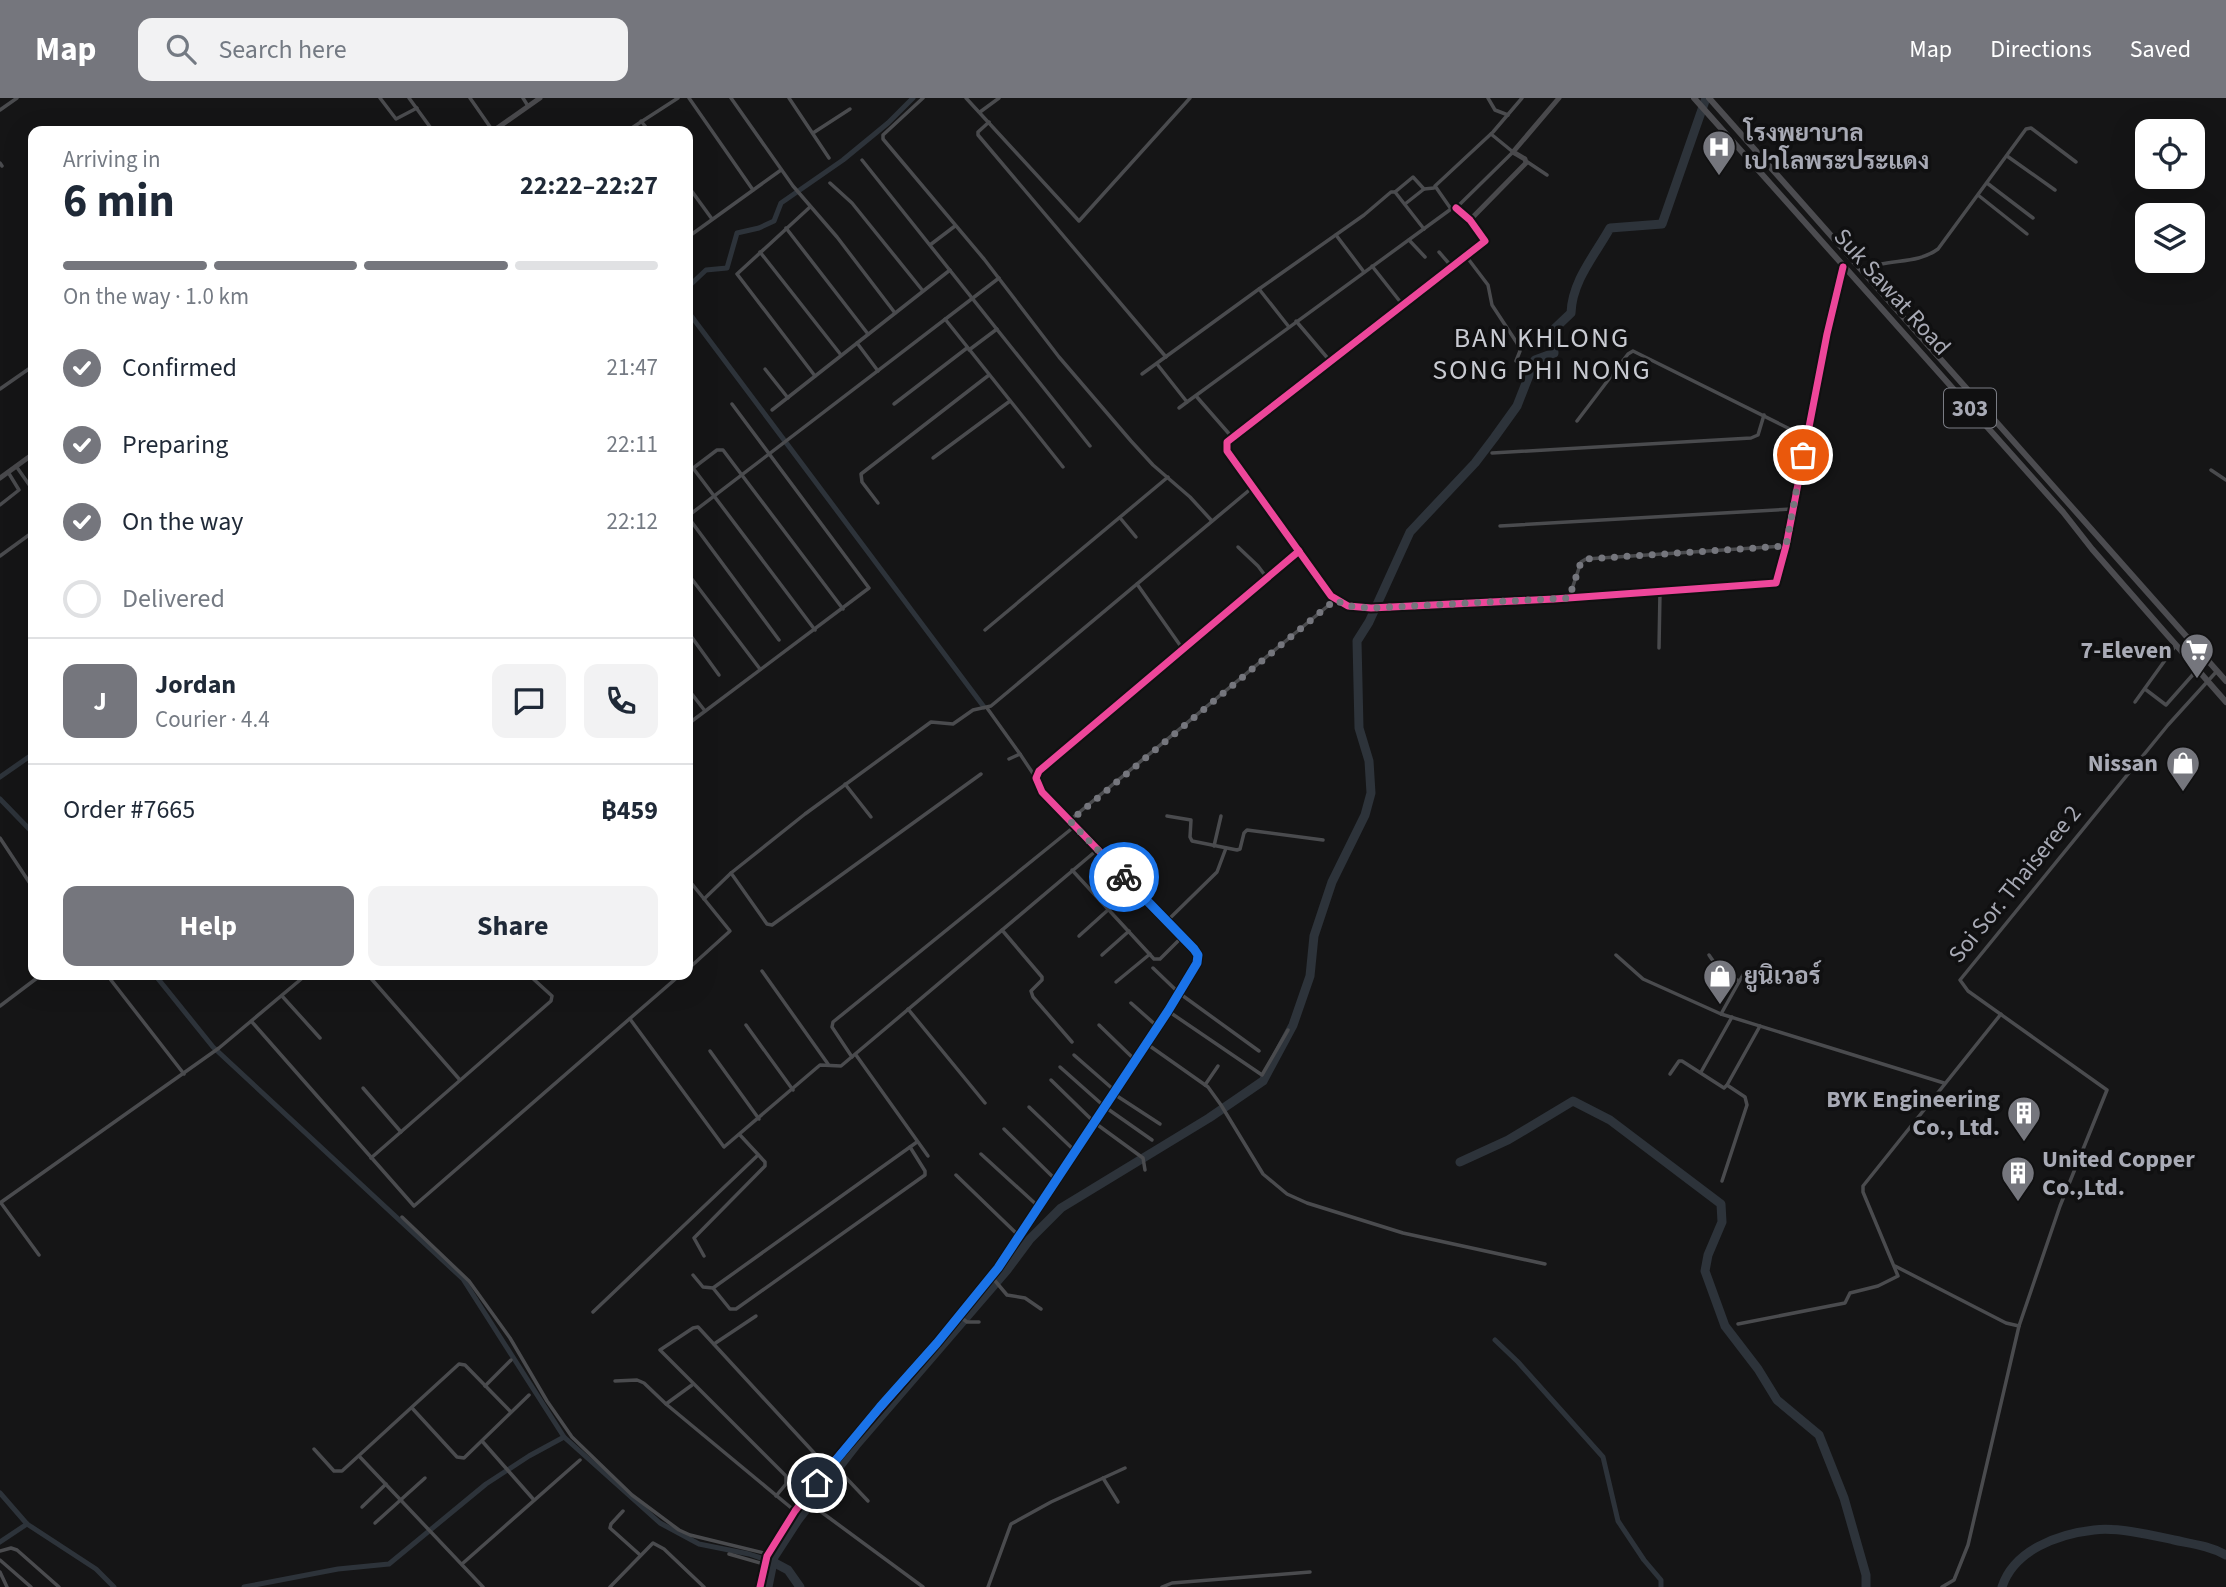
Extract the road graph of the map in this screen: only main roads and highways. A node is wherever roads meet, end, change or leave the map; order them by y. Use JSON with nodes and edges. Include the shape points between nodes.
{"nodes":[{"id":1,"x":1694,"y":98,"type":"edge"},
{"id":2,"x":1712,"y":101,"type":"edge"},
{"id":3,"x":2226,"y":681,"type":"edge"},
{"id":4,"x":2226,"y":702,"type":"edge"}],
"edges":[{"from":1,"to":4,"type":"main road","name":"Suk Sawat Road","number":"303"},
{"from":2,"to":3,"type":"main road","name":"Suk Sawat Road","number":"303"}]}
